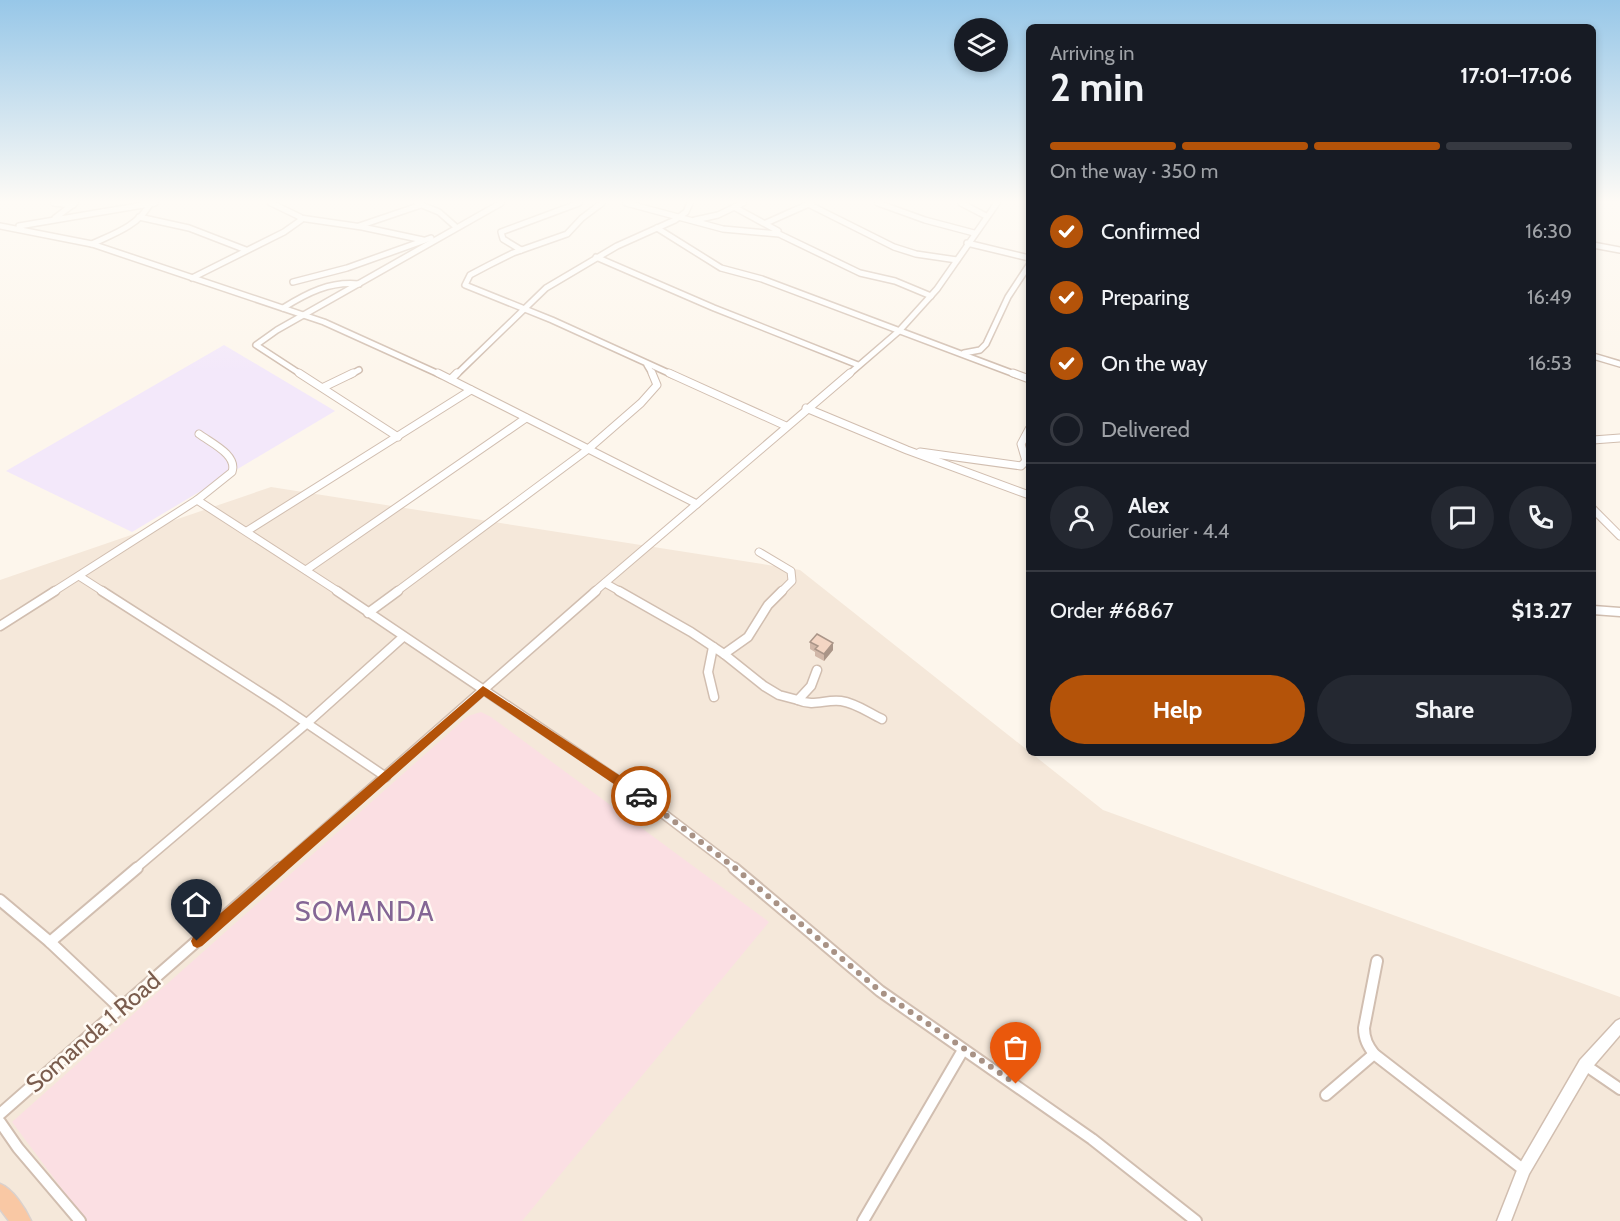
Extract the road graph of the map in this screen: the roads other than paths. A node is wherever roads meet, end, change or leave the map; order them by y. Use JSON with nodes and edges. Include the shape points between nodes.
{"nodes":[{"id":1,"x":139,"y":260,"type":"edge"},
{"id":2,"x":227,"y":260,"type":"edge"},
{"id":3,"x":369,"y":260,"type":"edge"},
{"id":4,"x":400,"y":260,"type":"edge"},
{"id":5,"x":501,"y":260,"type":"edge"},
{"id":6,"x":591,"y":260,"type":"edge"},
{"id":7,"x":603,"y":260,"type":"edge"},
{"id":8,"x":709,"y":260,"type":"edge"},
{"id":9,"x":830,"y":260,"type":"edge"},
{"id":10,"x":957,"y":260,"type":"edge"},
{"id":11,"x":1026,"y":270,"type":"edge"},
{"id":12,"x":192,"y":278,"type":"junction"},
{"id":13,"x":293,"y":282,"type":"dead end"},
{"id":14,"x":359,"y":284,"type":"junction"},
{"id":15,"x":931,"y":296,"type":"junction"},
{"id":16,"x":283,"y":308,"type":"junction"},
{"id":17,"x":524,"y":309,"type":"junction"},
{"id":18,"x":305,"y":316,"type":"junction"},
{"id":19,"x":899,"y":331,"type":"junction"},
{"id":20,"x":960,"y":353,"type":"junction"},
{"id":21,"x":1620,"y":356,"type":"edge"},
{"id":22,"x":1596,"y":357,"type":"edge"},
{"id":23,"x":1605,"y":360,"type":"junction"},
{"id":24,"x":647,"y":364,"type":"junction"},
{"id":25,"x":1620,"y":364,"type":"edge"},
{"id":26,"x":858,"y":365,"type":"junction"},
{"id":27,"x":359,"y":370,"type":"dead end"},
{"id":28,"x":1026,"y":378,"type":"edge"},
{"id":29,"x":451,"y":380,"type":"junction"},
{"id":30,"x":324,"y":387,"type":"junction"},
{"id":31,"x":471,"y":390,"type":"junction"},
{"id":32,"x":806,"y":408,"type":"junction"},
{"id":33,"x":526,"y":418,"type":"junction"},
{"id":34,"x":786,"y":426,"type":"junction"},
{"id":35,"x":199,"y":434,"type":"dead end"},
{"id":36,"x":1026,"y":435,"type":"edge"},
{"id":37,"x":398,"y":436,"type":"junction"},
{"id":38,"x":1620,"y":438,"type":"edge"},
{"id":39,"x":1596,"y":439,"type":"edge"},
{"id":40,"x":587,"y":450,"type":"junction"},
{"id":41,"x":907,"y":450,"type":"junction"},
{"id":42,"x":1026,"y":461,"type":"edge"},
{"id":43,"x":1026,"y":461,"type":"edge"},
{"id":44,"x":1026,"y":494,"type":"edge"},
{"id":45,"x":197,"y":500,"type":"junction"},
{"id":46,"x":697,"y":504,"type":"junction"},
{"id":47,"x":1596,"y":512,"type":"edge"},
{"id":48,"x":248,"y":531,"type":"junction"},
{"id":49,"x":1620,"y":536,"type":"edge"},
{"id":50,"x":759,"y":552,"type":"dead end"},
{"id":51,"x":306,"y":570,"type":"junction"},
{"id":52,"x":79,"y":576,"type":"junction"},
{"id":53,"x":605,"y":583,"type":"junction"},
{"id":54,"x":1596,"y":610,"type":"edge"},
{"id":55,"x":1620,"y":612,"type":"edge"},
{"id":56,"x":368,"y":613,"type":"junction"},
{"id":57,"x":0,"y":626,"type":"edge"},
{"id":58,"x":403,"y":637,"type":"junction"},
{"id":59,"x":713,"y":647,"type":"junction"},
{"id":60,"x":724,"y":654,"type":"junction"},
{"id":61,"x":816,"y":670,"type":"dead end"},
{"id":62,"x":483,"y":690,"type":"junction"},
{"id":63,"x":714,"y":697,"type":"dead end"},
{"id":64,"x":798,"y":700,"type":"junction"},
{"id":65,"x":882,"y":719,"type":"dead end"},
{"id":66,"x":306,"y":724,"type":"junction"},
{"id":67,"x":386,"y":777,"type":"junction"},
{"id":68,"x":0,"y":900,"type":"edge"},
{"id":69,"x":50,"y":942,"type":"junction"},
{"id":70,"x":1377,"y":961,"type":"dead end"},
{"id":71,"x":120,"y":1008,"type":"junction"},
{"id":72,"x":1620,"y":1025,"type":"edge"},
{"id":73,"x":963,"y":1050,"type":"junction"},
{"id":74,"x":1374,"y":1054,"type":"junction"},
{"id":75,"x":1585,"y":1065,"type":"junction"},
{"id":76,"x":1620,"y":1089,"type":"edge"},
{"id":77,"x":1326,"y":1095,"type":"dead end"},
{"id":78,"x":0,"y":1114,"type":"edge"},
{"id":79,"x":0,"y":1122,"type":"edge"},
{"id":80,"x":1524,"y":1170,"type":"junction"},
{"id":81,"x":0,"y":1193,"type":"edge"},
{"id":82,"x":21,"y":1221,"type":"edge"},
{"id":83,"x":80,"y":1221,"type":"edge"},
{"id":84,"x":862,"y":1221,"type":"edge"},
{"id":85,"x":1196,"y":1221,"type":"edge"},
{"id":86,"x":1504,"y":1221,"type":"edge"}],
"edges":[{"from":1,"to":12,"type":"street"},
{"from":2,"to":12,"type":"street"},
{"from":3,"to":13,"type":"street"},
{"from":4,"to":14,"type":"street"},
{"from":5,"to":17,"type":"street","via":[[470,275],[465,282]]},
{"from":6,"to":17,"type":"street","via":[[546,288]]},
{"from":7,"to":26,"type":"street"},
{"from":8,"to":19,"type":"street","via":[[721,268],[762,279]]},
{"from":9,"to":15,"type":"street"},
{"from":10,"to":15,"type":"street","name":"Somanda 1 Road"},
{"from":11,"to":20,"type":"street","via":[[986,344],[980,350]]},
{"from":12,"to":16,"type":"street"},
{"from":14,"to":16,"type":"street","via":[[316,289]]},
{"from":14,"to":18,"type":"street"},
{"from":15,"to":19,"type":"street","name":"Somanda 1 Road"},
{"from":16,"to":18,"type":"street"},
{"from":17,"to":24,"type":"street"},
{"from":17,"to":29,"type":"street"},
{"from":18,"to":29,"type":"street"},
{"from":18,"to":30,"type":"street","via":[[256,346]]},
{"from":19,"to":20,"type":"street"},
{"from":19,"to":26,"type":"street","name":"Somanda 1 Road"},
{"from":20,"to":28,"type":"street"},
{"from":21,"to":23,"type":"street"},
{"from":22,"to":23,"type":"street"},
{"from":23,"to":25,"type":"street"},
{"from":24,"to":34,"type":"street"},
{"from":24,"to":40,"type":"street","via":[[657,385]]},
{"from":26,"to":32,"type":"street","name":"Somanda 1 Road"},
{"from":27,"to":30,"type":"street"},
{"from":29,"to":31,"type":"street"},
{"from":30,"to":37,"type":"street"},
{"from":31,"to":33,"type":"street"},
{"from":31,"to":37,"type":"street"},
{"from":32,"to":34,"type":"street","name":"Somanda 1 Road"},
{"from":32,"to":41,"type":"street"},
{"from":33,"to":40,"type":"street"},
{"from":33,"to":51,"type":"street"},
{"from":34,"to":46,"type":"street","name":"Somanda 1 Road"},
{"from":35,"to":45,"type":"street","via":[[232,459],[234,466],[232,472]]},
{"from":36,"to":43,"type":"street","via":[[1021,444]]},
{"from":37,"to":48,"type":"street"},
{"from":38,"to":39,"type":"street"},
{"from":40,"to":46,"type":"street"},
{"from":40,"to":56,"type":"street"},
{"from":41,"to":42,"type":"street","via":[[1021,466]]},
{"from":41,"to":44,"type":"street"},
{"from":45,"to":48,"type":"street"},
{"from":45,"to":52,"type":"street"},
{"from":46,"to":53,"type":"street","name":"Somanda 1 Road"},
{"from":47,"to":49,"type":"street"},
{"from":48,"to":51,"type":"street"},
{"from":50,"to":60,"type":"street","via":[[790,571],[792,581],[763,612],[748,637]]},
{"from":51,"to":56,"type":"street"},
{"from":52,"to":57,"type":"street"},
{"from":52,"to":66,"type":"street"},
{"from":53,"to":59,"type":"street"},
{"from":53,"to":62,"type":"street","name":"Somanda 1 Road"},
{"from":54,"to":55,"type":"street"},
{"from":56,"to":58,"type":"street"},
{"from":58,"to":62,"type":"street"},
{"from":58,"to":66,"type":"street"},
{"from":59,"to":60,"type":"street"},
{"from":59,"to":63,"type":"street","via":[[707,678]]},
{"from":60,"to":64,"type":"street","via":[[764,686]]},
{"from":61,"to":64,"type":"street","via":[[811,686]]},
{"from":62,"to":67,"type":"street","name":"Somanda 1 Road"},
{"from":62,"to":73,"type":"street","via":[[645,800],[735,868],[880,991]]},
{"from":64,"to":65,"type":"street","via":[[813,706],[846,702]]},
{"from":66,"to":67,"type":"street"},
{"from":66,"to":69,"type":"street"},
{"from":67,"to":71,"type":"street","name":"Somanda 1 Road"},
{"from":68,"to":69,"type":"street"},
{"from":69,"to":71,"type":"street"},
{"from":70,"to":74,"type":"street","via":[[1363,1037]]},
{"from":71,"to":78,"type":"street","name":"Somanda 1 Road"},
{"from":72,"to":75,"type":"street"},
{"from":73,"to":84,"type":"street"},
{"from":73,"to":85,"type":"street","via":[[1092,1139]]},
{"from":74,"to":77,"type":"street"},
{"from":74,"to":80,"type":"street"},
{"from":75,"to":76,"type":"street"},
{"from":75,"to":80,"type":"street"},
{"from":79,"to":83,"type":"street"},
{"from":80,"to":86,"type":"street"},
{"from":81,"to":82,"type":"highway"}]}
